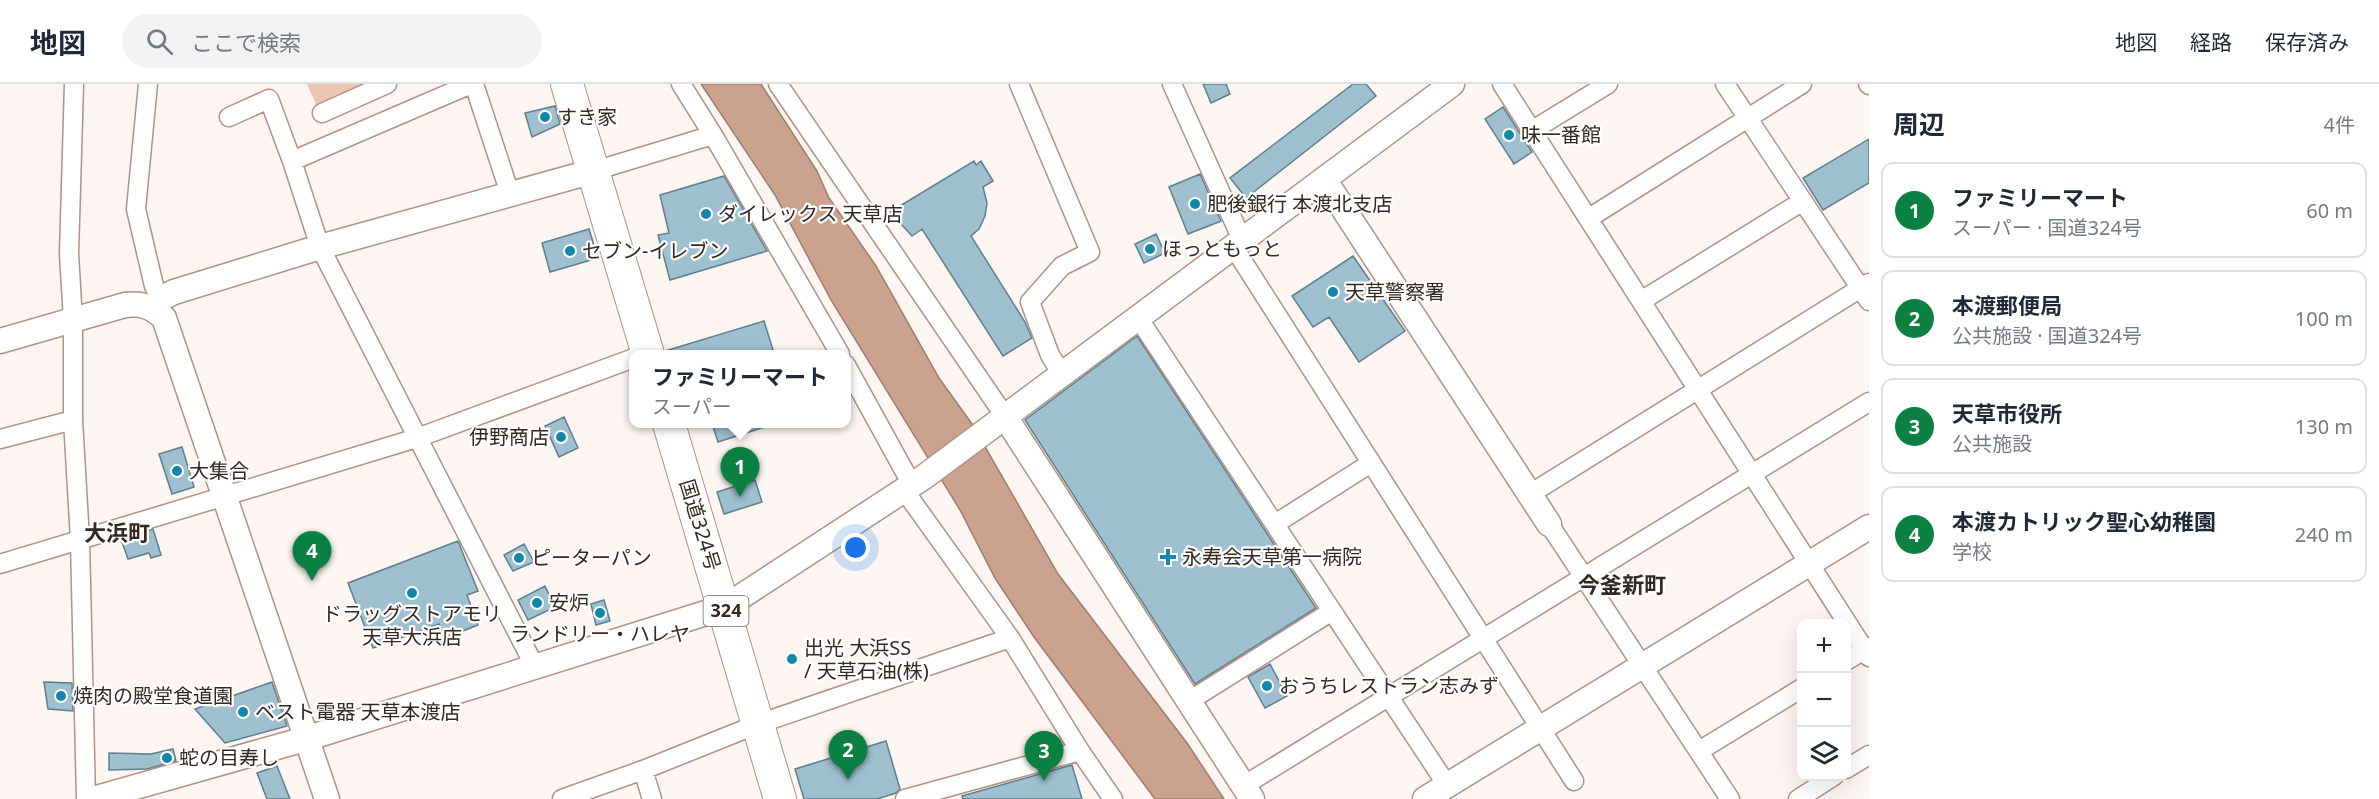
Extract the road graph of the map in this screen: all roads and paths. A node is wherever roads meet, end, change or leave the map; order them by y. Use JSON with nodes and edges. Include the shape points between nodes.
{"nodes":[{"id":1,"x":74,"y":84,"type":"edge"},
{"id":2,"x":148,"y":84,"type":"edge"},
{"id":3,"x":387,"y":84,"type":"edge"},
{"id":4,"x":472,"y":84,"type":"edge"},
{"id":5,"x":567,"y":84,"type":"edge"},
{"id":6,"x":681,"y":84,"type":"edge"},
{"id":7,"x":778,"y":84,"type":"edge"},
{"id":8,"x":1019,"y":84,"type":"edge"},
{"id":9,"x":1172,"y":84,"type":"edge"},
{"id":10,"x":1502,"y":84,"type":"edge"},
{"id":11,"x":1608,"y":84,"type":"edge"},
{"id":12,"x":1725,"y":84,"type":"edge"},
{"id":13,"x":1802,"y":84,"type":"edge"},
{"id":14,"x":1443,"y":87,"type":"edge"},
{"id":15,"x":322,"y":113,"type":"dead end"},
{"id":16,"x":229,"y":117,"type":"dead end"},
{"id":17,"x":1748,"y":118,"type":"junction"},
{"id":18,"x":1533,"y":130,"type":"junction"},
{"id":19,"x":713,"y":135,"type":"junction"},
{"id":20,"x":292,"y":161,"type":"junction"},
{"id":21,"x":594,"y":171,"type":"junction"},
{"id":22,"x":1324,"y":179,"type":"junction"},
{"id":23,"x":510,"y":194,"type":"junction"},
{"id":24,"x":1803,"y":201,"type":"junction"},
{"id":25,"x":1589,"y":219,"type":"junction"},
{"id":26,"x":1237,"y":243,"type":"junction"},
{"id":27,"x":320,"y":247,"type":"junction"},
{"id":28,"x":1866,"y":290,"type":"edge"},
{"id":29,"x":1641,"y":301,"type":"junction"},
{"id":30,"x":157,"y":304,"type":"junction"},
{"id":31,"x":1137,"y":316,"type":"junction"},
{"id":32,"x":73,"y":320,"type":"junction"},
{"id":33,"x":0,"y":341,"type":"edge"},
{"id":34,"x":642,"y":350,"type":"edge"},
{"id":35,"x":838,"y":350,"type":"edge"},
{"id":36,"x":629,"y":360,"type":"edge"},
{"id":37,"x":1061,"y":373,"type":"junction"},
{"id":38,"x":851,"y":374,"type":"edge"},
{"id":39,"x":1698,"y":389,"type":"junction"},
{"id":40,"x":1869,"y":402,"type":"edge"},
{"id":41,"x":1005,"y":415,"type":"junction"},
{"id":42,"x":73,"y":420,"type":"junction"},
{"id":43,"x":671,"y":428,"type":"edge"},
{"id":44,"x":417,"y":438,"type":"junction"},
{"id":45,"x":0,"y":439,"type":"edge"},
{"id":46,"x":1371,"y":463,"type":"junction"},
{"id":47,"x":1752,"y":474,"type":"junction"},
{"id":48,"x":913,"y":484,"type":"junction"},
{"id":49,"x":1530,"y":494,"type":"junction"},
{"id":50,"x":225,"y":498,"type":"junction"},
{"id":51,"x":1275,"y":524,"type":"junction"},
{"id":52,"x":1550,"y":524,"type":"joint"},
{"id":53,"x":1869,"y":527,"type":"edge"},
{"id":54,"x":80,"y":540,"type":"junction"},
{"id":55,"x":0,"y":564,"type":"edge"},
{"id":56,"x":1809,"y":564,"type":"junction"},
{"id":57,"x":1584,"y":576,"type":"junction"},
{"id":58,"x":725,"y":607,"type":"junction"},
{"id":59,"x":1332,"y":611,"type":"junction"},
{"id":60,"x":1010,"y":638,"type":"junction"},
{"id":61,"x":1483,"y":639,"type":"junction"},
{"id":62,"x":1867,"y":651,"type":"edge"},
{"id":63,"x":1851,"y":659,"type":"edge"},
{"id":64,"x":1643,"y":666,"type":"junction"},
{"id":65,"x":535,"y":667,"type":"junction"},
{"id":66,"x":1797,"y":691,"type":"edge"},
{"id":67,"x":1388,"y":697,"type":"junction"},
{"id":68,"x":1189,"y":701,"type":"junction"},
{"id":69,"x":758,"y":724,"type":"junction"},
{"id":70,"x":1540,"y":728,"type":"junction"},
{"id":71,"x":304,"y":739,"type":"junction"},
{"id":72,"x":1080,"y":751,"type":"junction"},
{"id":73,"x":1699,"y":752,"type":"junction"},
{"id":74,"x":1869,"y":755,"type":"edge"},
{"id":75,"x":1851,"y":766,"type":"edge"},
{"id":76,"x":643,"y":770,"type":"junction"},
{"id":77,"x":1574,"y":781,"type":"dead end"},
{"id":78,"x":1827,"y":781,"type":"edge"},
{"id":79,"x":1447,"y":785,"type":"junction"},
{"id":80,"x":1248,"y":792,"type":"edge"},
{"id":81,"x":86,"y":799,"type":"edge"},
{"id":82,"x":93,"y":799,"type":"edge"},
{"id":83,"x":327,"y":799,"type":"edge"},
{"id":84,"x":562,"y":799,"type":"edge"},
{"id":85,"x":652,"y":799,"type":"edge"},
{"id":86,"x":780,"y":799,"type":"edge"},
{"id":87,"x":905,"y":799,"type":"edge"},
{"id":88,"x":1113,"y":799,"type":"edge"},
{"id":89,"x":1425,"y":799,"type":"edge"},
{"id":90,"x":1730,"y":799,"type":"edge"},
{"id":91,"x":1798,"y":799,"type":"edge"}],
"edges":[{"from":1,"to":32,"type":"street","via":[[69,254]]},
{"from":2,"to":30,"type":"street","via":[[136,209]]},
{"from":3,"to":15,"type":"street"},
{"from":4,"to":20,"type":"street"},
{"from":4,"to":23,"type":"street"},
{"from":5,"to":21,"type":"highway"},
{"from":6,"to":19,"type":"street"},
{"from":7,"to":41,"type":"street"},
{"from":8,"to":37,"type":"street","via":[[1090,252],[1062,266],[1030,302]]},
{"from":9,"to":26,"type":"street"},
{"from":10,"to":18,"type":"street"},
{"from":11,"to":18,"type":"street"},
{"from":12,"to":17,"type":"street"},
{"from":13,"to":17,"type":"street"},
{"from":14,"to":22,"type":"street"},
{"from":16,"to":20,"type":"street","via":[[269,99]]},
{"from":17,"to":24,"type":"street"},
{"from":17,"to":25,"type":"street"},
{"from":18,"to":25,"type":"street"},
{"from":19,"to":21,"type":"street"},
{"from":19,"to":35,"type":"street"},
{"from":20,"to":27,"type":"street"},
{"from":21,"to":23,"type":"street"},
{"from":21,"to":34,"type":"highway"},
{"from":22,"to":26,"type":"street"},
{"from":22,"to":49,"type":"street"},
{"from":23,"to":27,"type":"street"},
{"from":24,"to":28,"type":"street"},
{"from":24,"to":29,"type":"street"},
{"from":25,"to":29,"type":"street"},
{"from":26,"to":31,"type":"street"},
{"from":26,"to":46,"type":"street"},
{"from":27,"to":30,"type":"street","via":[[174,292]]},
{"from":27,"to":44,"type":"street"},
{"from":28,"to":39,"type":"street"},
{"from":29,"to":39,"type":"street"},
{"from":30,"to":32,"type":"street","via":[[124,305]]},
{"from":30,"to":50,"type":"street","via":[[170,329]]},
{"from":31,"to":37,"type":"street"},
{"from":31,"to":51,"type":"street"},
{"from":32,"to":33,"type":"street"},
{"from":32,"to":42,"type":"street"},
{"from":36,"to":44,"type":"street"},
{"from":37,"to":41,"type":"street"},
{"from":38,"to":48,"type":"street"},
{"from":39,"to":47,"type":"street"},
{"from":39,"to":49,"type":"street"},
{"from":40,"to":47,"type":"street"},
{"from":41,"to":48,"type":"street"},
{"from":41,"to":68,"type":"street"},
{"from":42,"to":45,"type":"street"},
{"from":42,"to":54,"type":"street"},
{"from":43,"to":58,"type":"highway","name":"国道324号","number":"324"},
{"from":44,"to":50,"type":"street"},
{"from":44,"to":65,"type":"street"},
{"from":46,"to":51,"type":"street"},
{"from":46,"to":61,"type":"street"},
{"from":47,"to":56,"type":"street"},
{"from":47,"to":57,"type":"street"},
{"from":48,"to":58,"type":"street"},
{"from":48,"to":60,"type":"street"},
{"from":49,"to":52,"type":"street"},
{"from":50,"to":54,"type":"street"},
{"from":50,"to":71,"type":"street"},
{"from":51,"to":59,"type":"street"},
{"from":52,"to":57,"type":"street"},
{"from":53,"to":56,"type":"street"},
{"from":54,"to":55,"type":"street"},
{"from":54,"to":81,"type":"street"},
{"from":56,"to":62,"type":"street"},
{"from":56,"to":64,"type":"street"},
{"from":57,"to":61,"type":"street"},
{"from":57,"to":64,"type":"street"},
{"from":58,"to":65,"type":"street"},
{"from":58,"to":69,"type":"highway","name":"国道324号","number":"324"},
{"from":59,"to":67,"type":"street"},
{"from":59,"to":68,"type":"street"},
{"from":60,"to":69,"type":"street"},
{"from":60,"to":72,"type":"street"},
{"from":61,"to":67,"type":"street"},
{"from":61,"to":70,"type":"street"},
{"from":62,"to":63,"type":"street"},
{"from":64,"to":70,"type":"street"},
{"from":64,"to":73,"type":"street"},
{"from":65,"to":71,"type":"street"},
{"from":66,"to":73,"type":"street"},
{"from":67,"to":79,"type":"street"},
{"from":67,"to":80,"type":"street"},
{"from":68,"to":80,"type":"street"},
{"from":69,"to":76,"type":"street"},
{"from":69,"to":86,"type":"highway","name":"国道324号","number":"324"},
{"from":70,"to":77,"type":"street"},
{"from":70,"to":79,"type":"street"},
{"from":71,"to":82,"type":"street"},
{"from":71,"to":83,"type":"street"},
{"from":72,"to":87,"type":"street"},
{"from":72,"to":88,"type":"street"},
{"from":73,"to":90,"type":"street"},
{"from":74,"to":75,"type":"street"},
{"from":76,"to":84,"type":"street"},
{"from":76,"to":85,"type":"street"},
{"from":78,"to":91,"type":"street"},
{"from":79,"to":89,"type":"street"}]}
